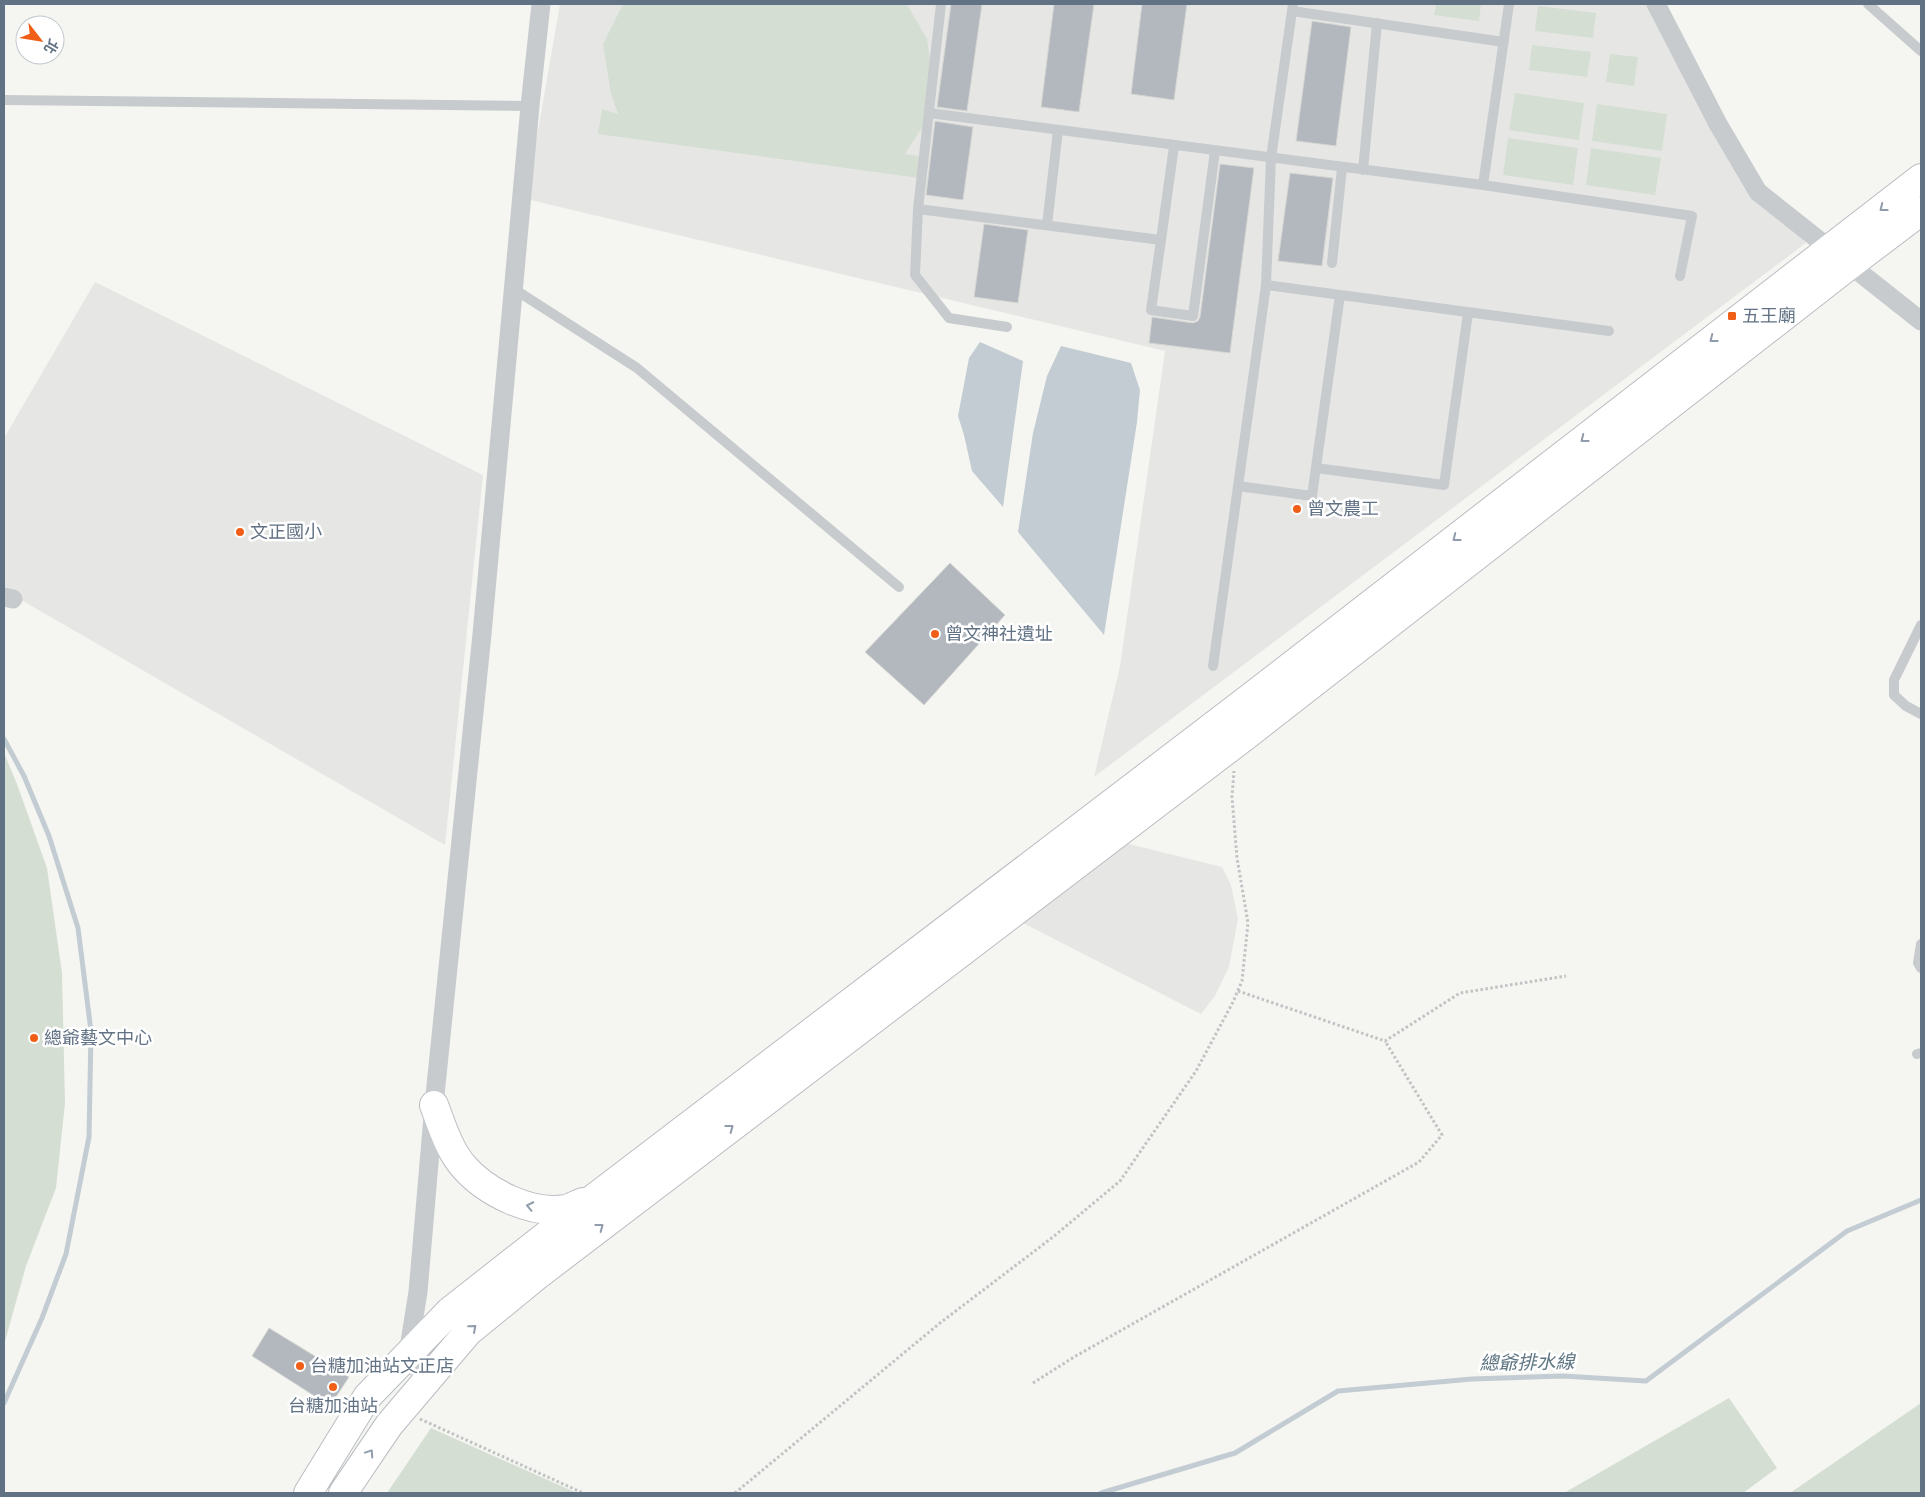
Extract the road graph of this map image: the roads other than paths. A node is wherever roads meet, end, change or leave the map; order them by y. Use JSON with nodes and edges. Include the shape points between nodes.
{"nodes":[{"id":1,"x":541,"y":4,"type":"edge"},
{"id":2,"x":941,"y":4,"type":"edge"},
{"id":3,"x":1509,"y":4,"type":"edge"},
{"id":4,"x":1656,"y":4,"type":"edge"},
{"id":5,"x":1868,"y":4,"type":"edge"},
{"id":6,"x":1292,"y":7,"type":"edge"},
{"id":7,"x":1378,"y":23,"type":"junction"},
{"id":8,"x":1504,"y":42,"type":"junction"},
{"id":9,"x":1921,"y":51,"type":"edge"},
{"id":10,"x":4,"y":100,"type":"edge"},
{"id":11,"x":530,"y":106,"type":"junction"},
{"id":12,"x":929,"y":113,"type":"junction"},
{"id":13,"x":1058,"y":130,"type":"junction"},
{"id":14,"x":1174,"y":146,"type":"junction"},
{"id":15,"x":1215,"y":151,"type":"junction"},
{"id":16,"x":1272,"y":158,"type":"junction"},
{"id":17,"x":1342,"y":168,"type":"junction"},
{"id":18,"x":1364,"y":170,"type":"junction"},
{"id":19,"x":1921,"y":178,"type":"edge"},
{"id":20,"x":1483,"y":186,"type":"junction"},
{"id":21,"x":918,"y":209,"type":"junction"},
{"id":22,"x":1921,"y":211,"type":"edge"},
{"id":23,"x":1047,"y":225,"type":"junction"},
{"id":24,"x":1161,"y":240,"type":"junction"},
{"id":25,"x":1841,"y":256,"type":"junction"},
{"id":26,"x":1332,"y":263,"type":"dead end"},
{"id":27,"x":1680,"y":276,"type":"dead end"},
{"id":28,"x":1266,"y":285,"type":"junction"},
{"id":29,"x":514,"y":289,"type":"junction"},
{"id":30,"x":1340,"y":295,"type":"junction"},
{"id":31,"x":1468,"y":313,"type":"junction"},
{"id":32,"x":1921,"y":321,"type":"edge"},
{"id":33,"x":1006,"y":327,"type":"dead end"},
{"id":34,"x":1609,"y":332,"type":"dead end"},
{"id":35,"x":1316,"y":468,"type":"junction"},
{"id":36,"x":1238,"y":486,"type":"junction"},
{"id":37,"x":899,"y":587,"type":"dead end"},
{"id":38,"x":1921,"y":625,"type":"edge"},
{"id":39,"x":1213,"y":666,"type":"dead end"},
{"id":40,"x":1921,"y":714,"type":"edge"},
{"id":41,"x":1921,"y":944,"type":"edge"},
{"id":42,"x":1921,"y":968,"type":"edge"},
{"id":43,"x":434,"y":1105,"type":"junction"},
{"id":44,"x":594,"y":1198,"type":"junction"},
{"id":45,"x":408,"y":1354,"type":"junction"},
{"id":46,"x":426,"y":1381,"type":"junction"},
{"id":47,"x":308,"y":1493,"type":"edge"},
{"id":48,"x":343,"y":1493,"type":"edge"}],
"edges":[{"from":1,"to":11,"type":"street"},
{"from":2,"to":12,"type":"lane"},
{"from":3,"to":8,"type":"lane"},
{"from":4,"to":25,"type":"street","via":[[1718,124],[1758,192]]},
{"from":5,"to":9,"type":"lane"},
{"from":6,"to":7,"type":"lane"},
{"from":6,"to":16,"type":"lane"},
{"from":7,"to":8,"type":"lane"},
{"from":7,"to":18,"type":"lane"},
{"from":8,"to":20,"type":"lane"},
{"from":10,"to":11,"type":"lane"},
{"from":11,"to":29,"type":"street"},
{"from":12,"to":13,"type":"lane"},
{"from":12,"to":21,"type":"lane"},
{"from":13,"to":14,"type":"lane"},
{"from":13,"to":23,"type":"lane"},
{"from":14,"to":15,"type":"lane"},
{"from":14,"to":24,"type":"lane"},
{"from":15,"to":16,"type":"lane"},
{"from":15,"to":24,"type":"lane","via":[[1193,316],[1151,310]]},
{"from":16,"to":17,"type":"lane"},
{"from":16,"to":28,"type":"lane"},
{"from":17,"to":18,"type":"lane"},
{"from":17,"to":26,"type":"lane"},
{"from":18,"to":20,"type":"lane"},
{"from":19,"to":25,"type":"main road","one_way":true},
{"from":20,"to":27,"type":"lane","via":[[1692,216]]},
{"from":21,"to":23,"type":"lane"},
{"from":21,"to":33,"type":"lane","via":[[915,275],[949,318]]},
{"from":22,"to":25,"type":"main road"},
{"from":23,"to":24,"type":"lane"},
{"from":25,"to":32,"type":"street"},
{"from":25,"to":44,"type":"main road","one_way":true,"via":[[1238,707]]},
{"from":46,"to":25,"type":"main road","one_way":true,"via":[[468,1332],[539,1274],[1244,737]]},
{"from":28,"to":30,"type":"lane"},
{"from":28,"to":36,"type":"lane"},
{"from":29,"to":37,"type":"lane","via":[[637,368]]},
{"from":29,"to":43,"type":"street"},
{"from":30,"to":31,"type":"lane"},
{"from":30,"to":35,"type":"lane"},
{"from":31,"to":34,"type":"lane"},
{"from":31,"to":35,"type":"lane","via":[[1444,485]]},
{"from":35,"to":36,"type":"lane","via":[[1312,496]]},
{"from":36,"to":39,"type":"lane"},
{"from":38,"to":40,"type":"lane","via":[[1894,680],[1894,695]]},
{"from":41,"to":42,"type":"lane","via":[[1918,963]]},
{"from":44,"to":43,"type":"main road","one_way":true,"via":[[565,1209],[548,1210],[520,1204],[488,1189],[464,1167],[447,1142]]},
{"from":43,"to":45,"type":"street","via":[[418,1292]]},
{"from":44,"to":45,"type":"main road","via":[[450,1311]]},
{"from":45,"to":46,"type":"street"},
{"from":45,"to":47,"type":"main road","via":[[367,1397]]},
{"from":48,"to":46,"type":"main road","one_way":true,"via":[[388,1425]]}]}
